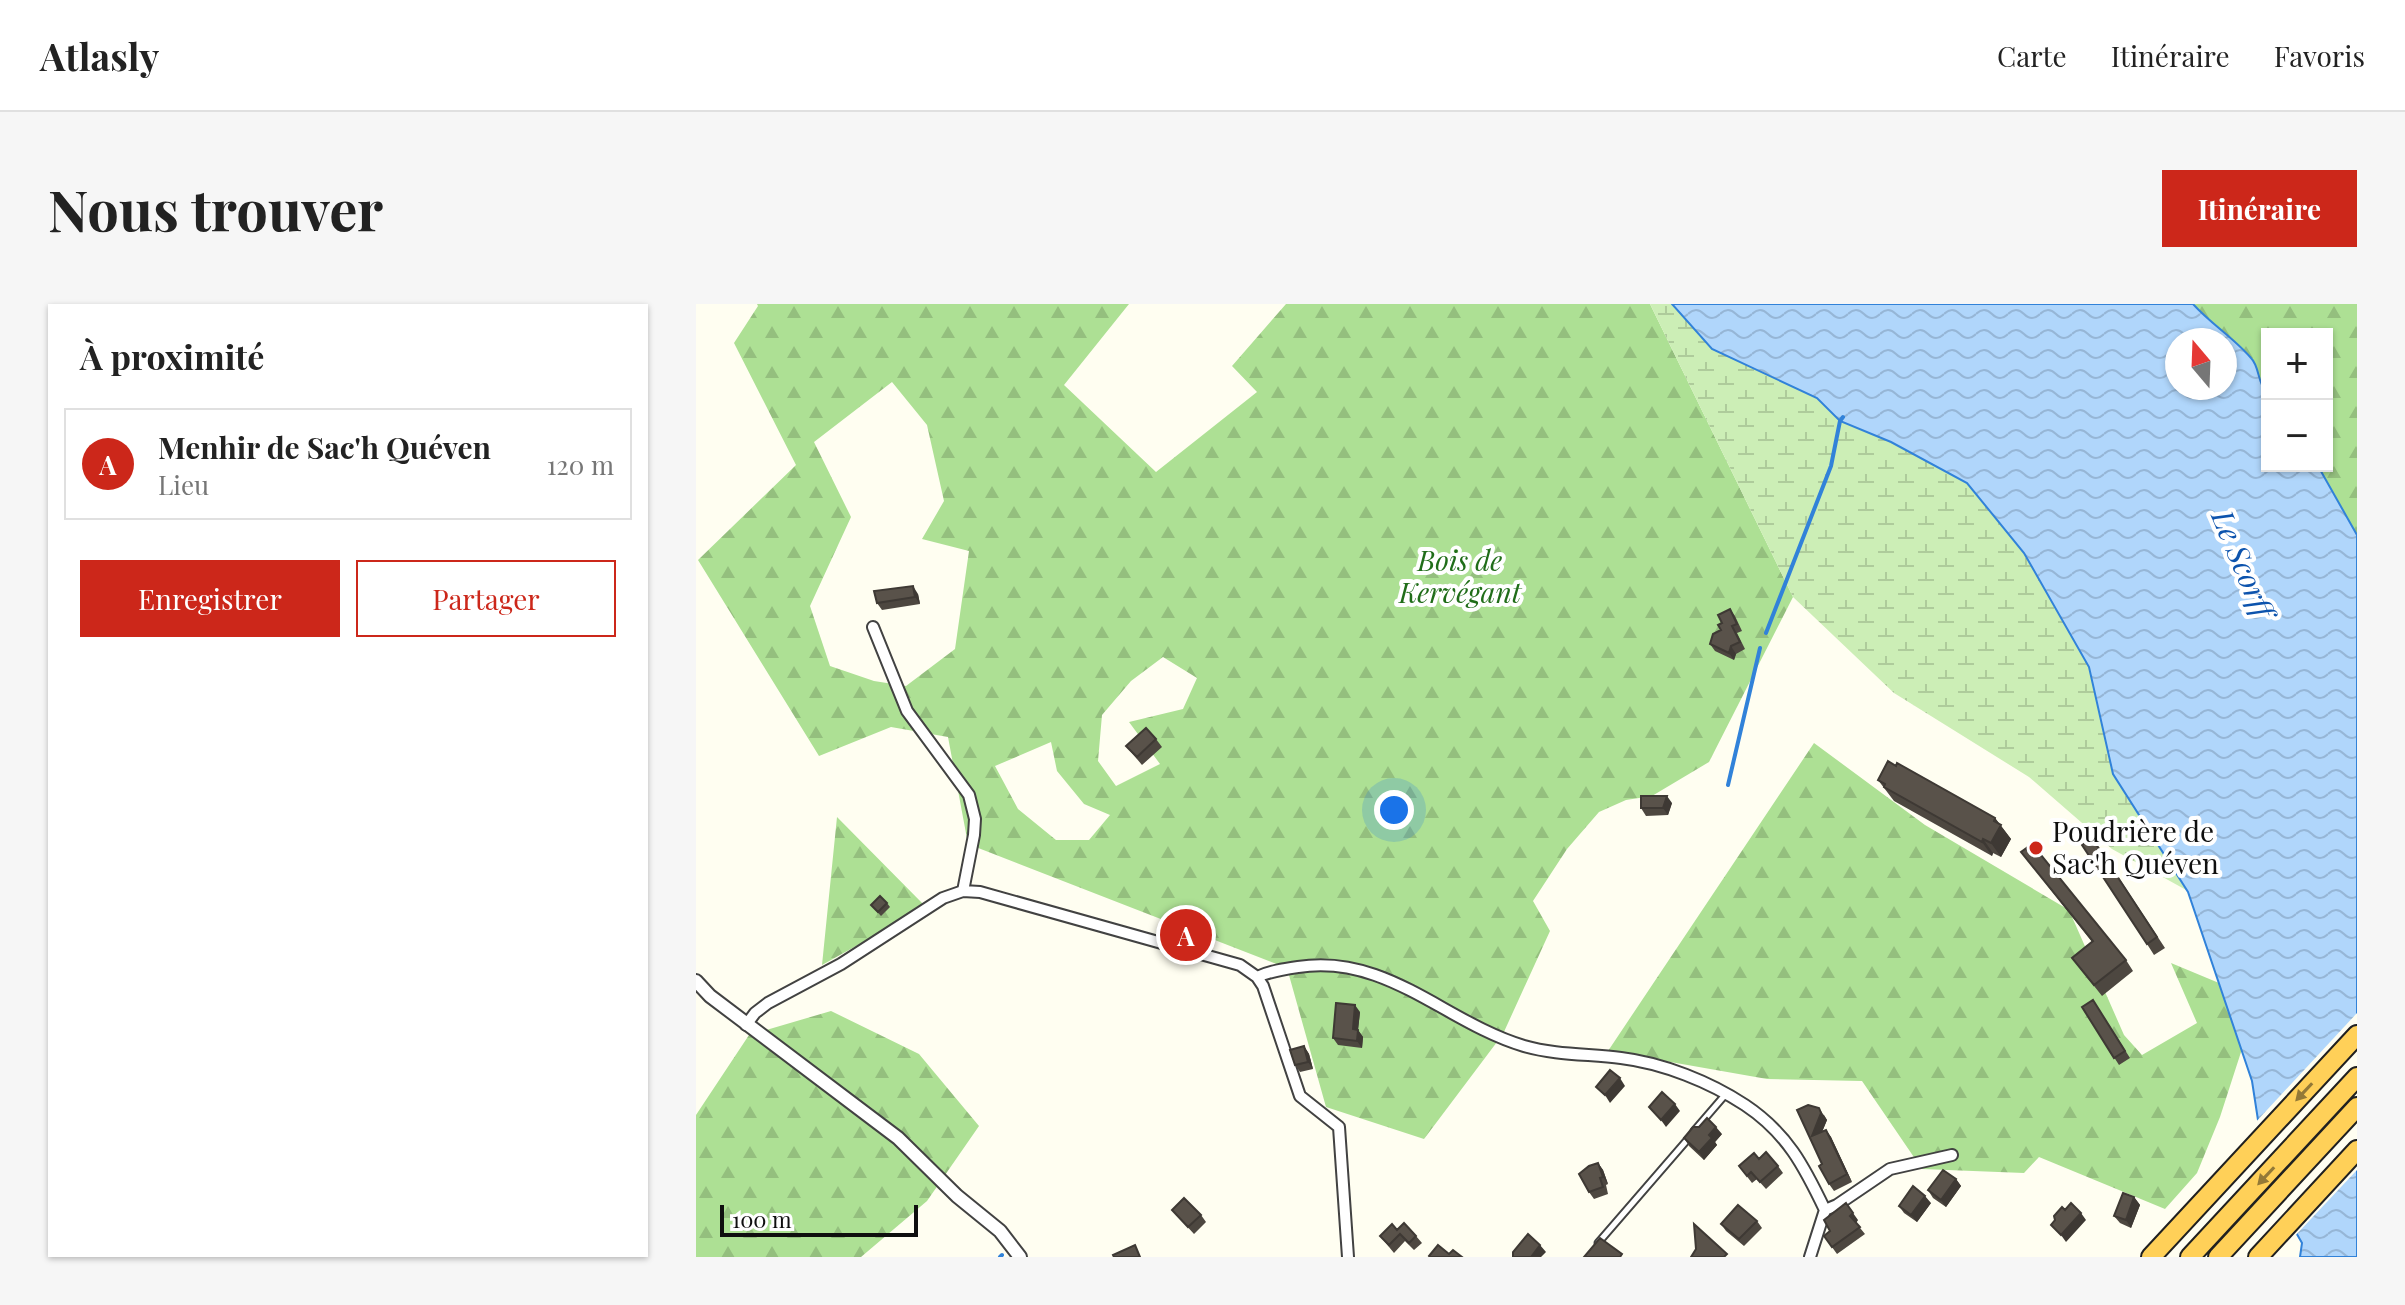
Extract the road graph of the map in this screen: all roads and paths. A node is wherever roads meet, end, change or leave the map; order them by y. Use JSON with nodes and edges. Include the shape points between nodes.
{"nodes":[{"id":1,"x":873,"y":627,"type":"dead end"},
{"id":2,"x":963,"y":891,"type":"junction"},
{"id":3,"x":1257,"y":977,"type":"junction"},
{"id":4,"x":696,"y":981,"type":"edge"},
{"id":5,"x":746,"y":1025,"type":"junction"},
{"id":6,"x":2357,"y":1035,"type":"edge"},
{"id":7,"x":2357,"y":1077,"type":"edge"},
{"id":8,"x":1725,"y":1095,"type":"junction"},
{"id":9,"x":2357,"y":1107,"type":"edge"},
{"id":10,"x":2357,"y":1150,"type":"edge"},
{"id":11,"x":1952,"y":1155,"type":"dead end"},
{"id":12,"x":1825,"y":1210,"type":"junction"},
{"id":13,"x":1590,"y":1252,"type":"edge"},
{"id":14,"x":2222,"y":1252,"type":"edge"},
{"id":15,"x":1020,"y":1257,"type":"edge"},
{"id":16,"x":1348,"y":1257,"type":"edge"},
{"id":17,"x":1810,"y":1257,"type":"edge"},
{"id":18,"x":2151,"y":1257,"type":"edge"},
{"id":19,"x":2190,"y":1257,"type":"edge"},
{"id":20,"x":2258,"y":1257,"type":"edge"}],
"edges":[{"from":1,"to":2,"type":"street","via":[[907,711],[969,795],[974,835]]},
{"from":2,"to":3,"type":"street","via":[[1240,965]]},
{"from":2,"to":5,"type":"street","via":[[768,1003]]},
{"from":3,"to":8,"type":"street","via":[[1320,964],[1355,968],[1509,1041],[1658,1065]]},
{"from":3,"to":16,"type":"street","via":[[1300,1096],[1339,1127]]},
{"from":4,"to":5,"type":"street"},
{"from":5,"to":15,"type":"street","via":[[898,1138],[1000,1231]]},
{"from":6,"to":18,"type":"highway","one_way":true},
{"from":7,"to":19,"type":"highway","one_way":true},
{"from":8,"to":12,"type":"street","via":[[1782,1134]]},
{"from":8,"to":13,"type":"lane"},
{"from":9,"to":14,"type":"highway"},
{"from":10,"to":20,"type":"highway"},
{"from":11,"to":12,"type":"street","via":[[1878,1174]]},
{"from":12,"to":17,"type":"street"}]}
